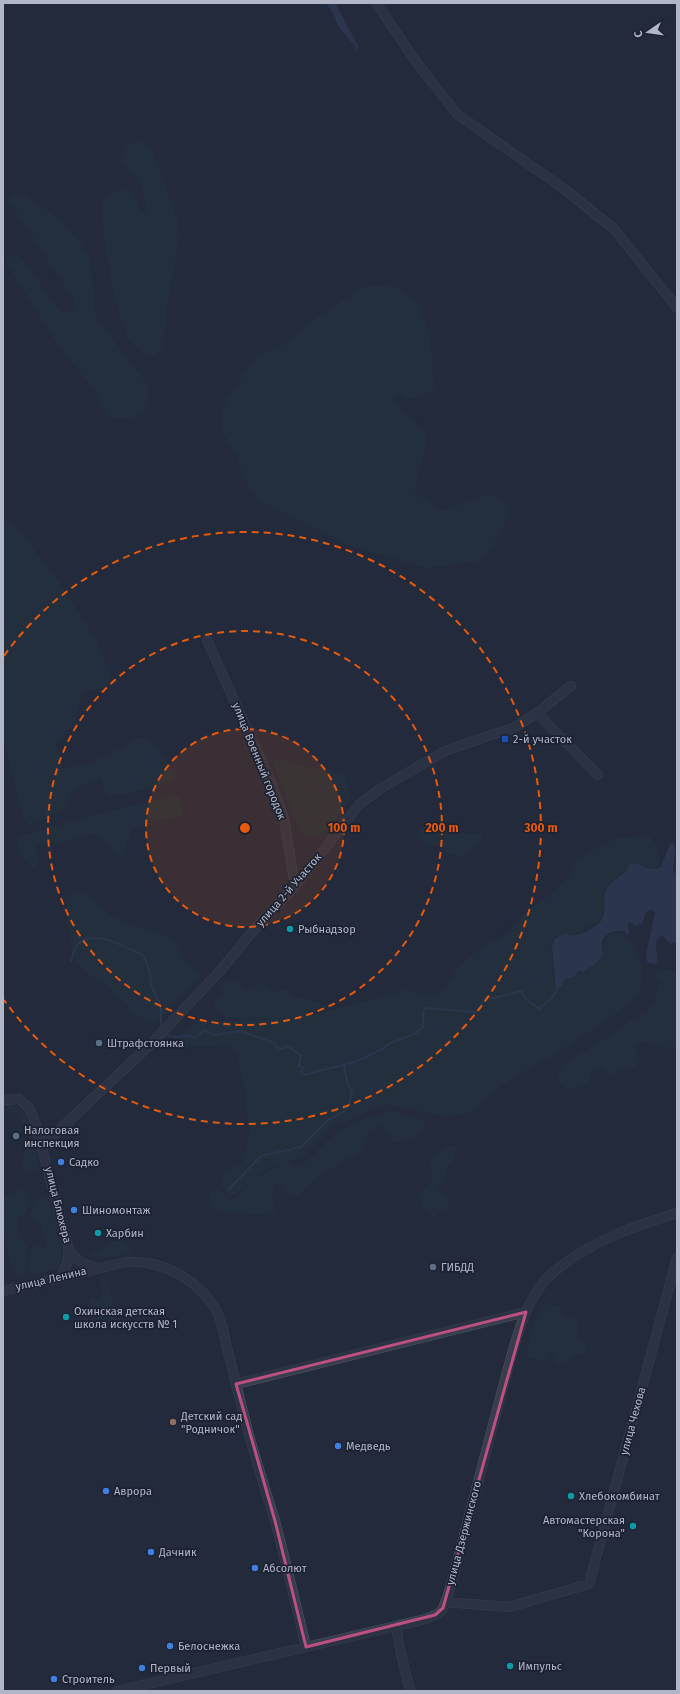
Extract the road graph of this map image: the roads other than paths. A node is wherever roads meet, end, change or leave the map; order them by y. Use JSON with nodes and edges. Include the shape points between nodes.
{"nodes":[{"id":1,"x":376,"y":3,"type":"edge"},
{"id":2,"x":677,"y":308,"type":"edge"},
{"id":3,"x":207,"y":640,"type":"dead end"},
{"id":4,"x":570,"y":686,"type":"dead end"},
{"id":5,"x":537,"y":713,"type":"junction"},
{"id":6,"x":598,"y":775,"type":"dead end"},
{"id":7,"x":295,"y":886,"type":"junction"},
{"id":8,"x":3,"y":1100,"type":"edge"},
{"id":9,"x":42,"y":1146,"type":"junction"},
{"id":10,"x":677,"y":1213,"type":"edge"},
{"id":11,"x":69,"y":1250,"type":"junction"},
{"id":12,"x":677,"y":1258,"type":"edge"},
{"id":13,"x":100,"y":1268,"type":"junction"},
{"id":14,"x":61,"y":1277,"type":"junction"},
{"id":15,"x":3,"y":1291,"type":"edge"},
{"id":16,"x":526,"y":1312,"type":"junction"},
{"id":17,"x":236,"y":1384,"type":"junction"},
{"id":18,"x":445,"y":1602,"type":"junction"},
{"id":19,"x":396,"y":1626,"type":"junction"},
{"id":20,"x":306,"y":1647,"type":"junction"},
{"id":21,"x":118,"y":1691,"type":"edge"},
{"id":22,"x":410,"y":1691,"type":"edge"}],
"edges":[{"from":1,"to":2,"type":"street","via":[[417,63],[458,115],[563,188],[614,229]]},
{"from":3,"to":7,"type":"street","name":"улица Военный городок","via":[[269,777],[284,819]]},
{"from":4,"to":5,"type":"street","name":"улица 2-й Участок"},
{"from":5,"to":6,"type":"street"},
{"from":5,"to":7,"type":"street","name":"улица 2-й Участок","via":[[512,729],[491,734],[445,752],[378,790],[359,805]]},
{"from":7,"to":9,"type":"street","name":"улица 2-й Участок","via":[[152,1043]]},
{"from":8,"to":9,"type":"street","name":"улица Блюхера","via":[[19,1099],[27,1105]]},
{"from":9,"to":11,"type":"street","name":"улица Блюхера"},
{"from":10,"to":16,"type":"street","name":"улица Дзержинского","via":[[644,1223],[593,1244],[574,1256],[547,1278],[535,1293]]},
{"from":11,"to":13,"type":"street","name":"улица Блюхера","via":[[87,1265]]},
{"from":11,"to":14,"type":"street","via":[[67,1264]]},
{"from":12,"to":18,"type":"street","name":"улица Чехова","via":[[589,1584],[509,1607]]},
{"from":13,"to":14,"type":"street","name":"улица Ленина"},
{"from":13,"to":17,"type":"street","name":"улица Ленина","via":[[126,1262],[151,1263],[183,1277],[198,1288],[212,1304],[218,1316]]},
{"from":14,"to":15,"type":"street","name":"улица Ленина"},
{"from":16,"to":17,"type":"street"},
{"from":16,"to":18,"type":"street","name":"улица Дзержинского"},
{"from":17,"to":20,"type":"street","name":"улица Ленина","via":[[260,1477],[275,1521]]},
{"from":18,"to":19,"type":"street","name":"улица Дзержинского","via":[[440,1612],[435,1615]]},
{"from":19,"to":20,"type":"street","name":"улица Дзержинского"},
{"from":19,"to":22,"type":"street"},
{"from":20,"to":21,"type":"street","name":"улица Дзержинского"}]}
